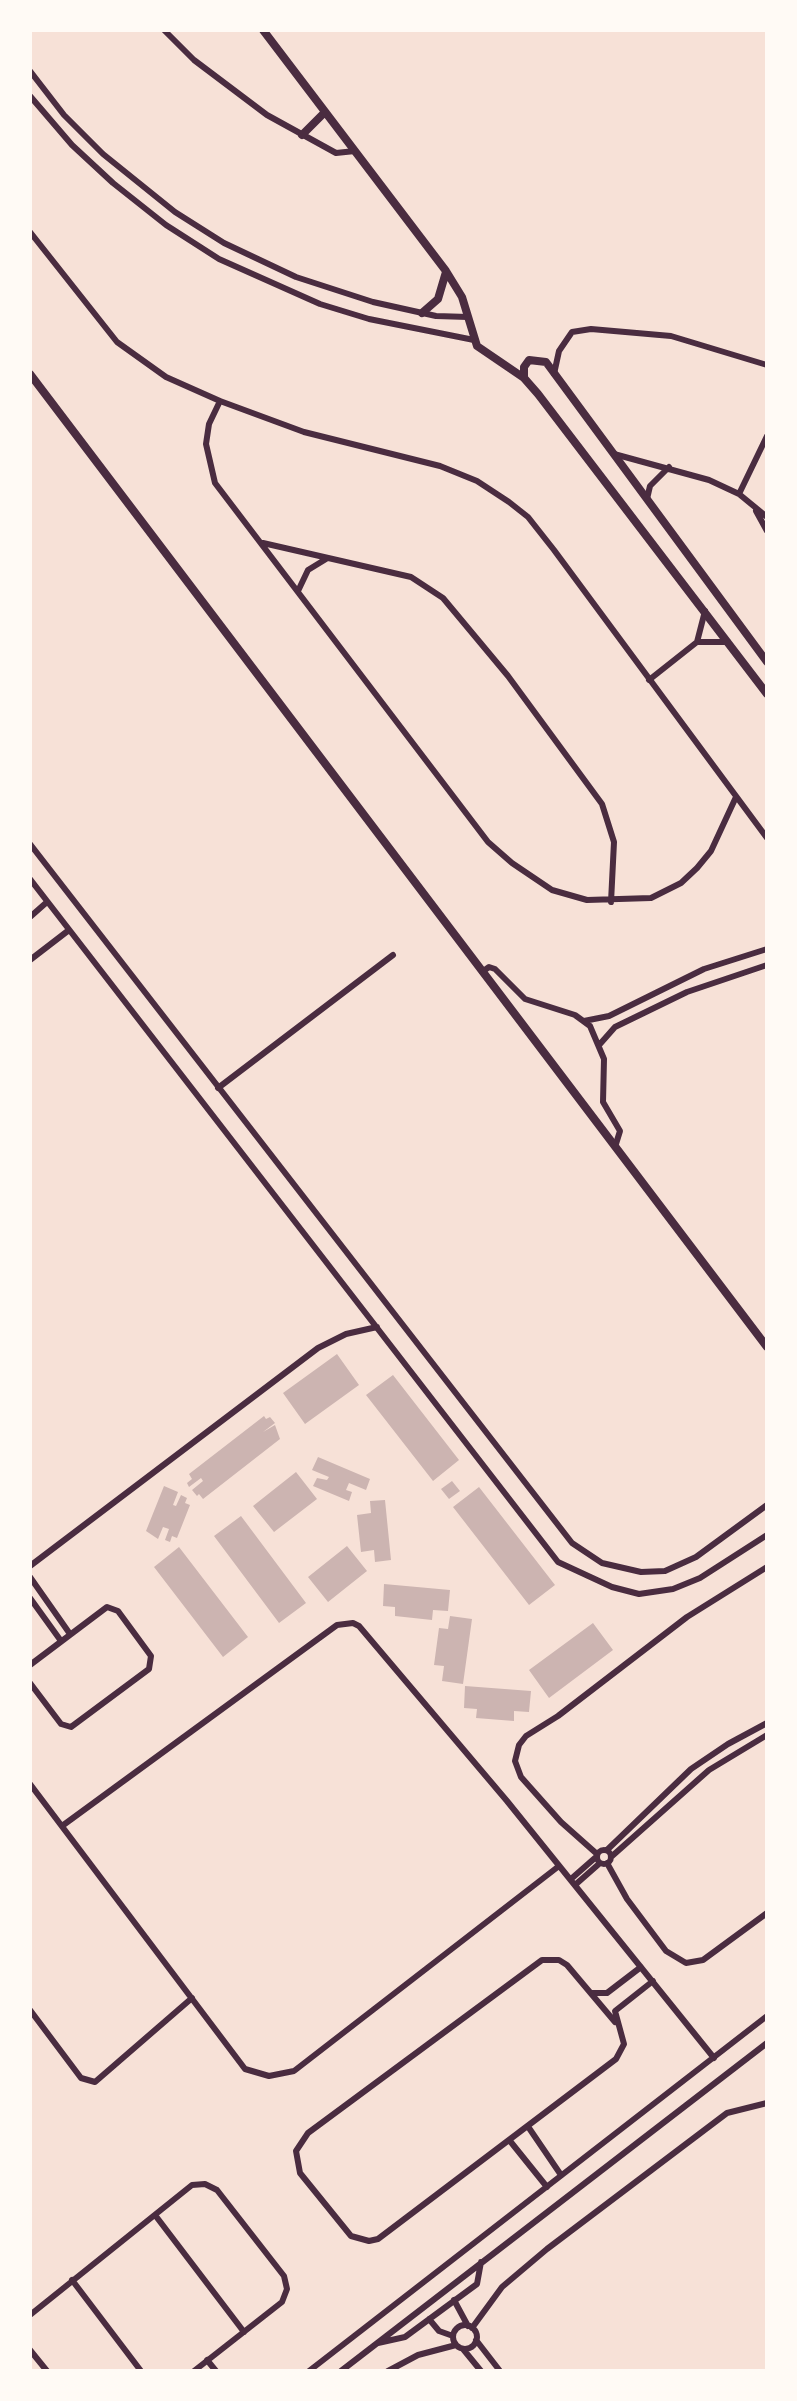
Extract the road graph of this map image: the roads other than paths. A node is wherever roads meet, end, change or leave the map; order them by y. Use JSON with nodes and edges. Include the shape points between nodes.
{"nodes":[{"id":1,"x":164,"y":30,"type":"edge"},
{"id":2,"x":263,"y":30,"type":"edge"},
{"id":3,"x":30,"y":71,"type":"edge"},
{"id":4,"x":31,"y":101,"type":"edge"},
{"id":5,"x":325,"y":112,"type":"junction"},
{"id":6,"x":302,"y":135,"type":"junction"},
{"id":7,"x":355,"y":151,"type":"junction"},
{"id":8,"x":146,"y":190,"type":"junction"},
{"id":9,"x":137,"y":201,"type":"junction"},
{"id":10,"x":30,"y":232,"type":"edge"},
{"id":11,"x":446,"y":271,"type":"junction"},
{"id":12,"x":422,"y":313,"type":"junction"},
{"id":13,"x":468,"y":317,"type":"junction"},
{"id":14,"x":474,"y":340,"type":"junction"},
{"id":15,"x":767,"y":365,"type":"edge"},
{"id":16,"x":30,"y":374,"type":"edge"},
{"id":17,"x":554,"y":374,"type":"junction"},
{"id":18,"x":524,"y":378,"type":"junction"},
{"id":19,"x":220,"y":401,"type":"junction"},
{"id":20,"x":767,"y":436,"type":"edge"},
{"id":21,"x":611,"y":453,"type":"junction"},
{"id":22,"x":669,"y":467,"type":"junction"},
{"id":23,"x":739,"y":494,"type":"junction"},
{"id":24,"x":647,"y":501,"type":"junction"},
{"id":25,"x":754,"y":508,"type":"junction"},
{"id":26,"x":767,"y":517,"type":"edge"},
{"id":27,"x":767,"y":531,"type":"edge"},
{"id":28,"x":263,"y":543,"type":"junction"},
{"id":29,"x":327,"y":558,"type":"junction"},
{"id":30,"x":298,"y":591,"type":"junction"},
{"id":31,"x":705,"y":611,"type":"junction"},
{"id":32,"x":697,"y":642,"type":"junction"},
{"id":33,"x":729,"y":642,"type":"junction"},
{"id":34,"x":767,"y":662,"type":"edge"},
{"id":35,"x":649,"y":680,"type":"junction"},
{"id":36,"x":767,"y":694,"type":"edge"},
{"id":37,"x":736,"y":797,"type":"junction"},
{"id":38,"x":767,"y":838,"type":"edge"},
{"id":39,"x":30,"y":844,"type":"edge"},
{"id":40,"x":30,"y":879,"type":"edge"},
{"id":41,"x":47,"y":902,"type":"junction"},
{"id":42,"x":611,"y":902,"type":"junction"},
{"id":43,"x":30,"y":917,"type":"edge"},
{"id":44,"x":69,"y":930,"type":"junction"},
{"id":45,"x":767,"y":949,"type":"edge"},
{"id":46,"x":393,"y":955,"type":"dead end"},
{"id":47,"x":30,"y":960,"type":"edge"},
{"id":48,"x":767,"y":965,"type":"edge"},
{"id":49,"x":482,"y":972,"type":"junction"},
{"id":50,"x":584,"y":1021,"type":"junction"},
{"id":51,"x":600,"y":1044,"type":"junction"},
{"id":52,"x":218,"y":1088,"type":"junction"},
{"id":53,"x":615,"y":1147,"type":"junction"},
{"id":54,"x":377,"y":1327,"type":"junction"},
{"id":55,"x":767,"y":1347,"type":"edge"},
{"id":56,"x":767,"y":1505,"type":"edge"},
{"id":57,"x":767,"y":1535,"type":"edge"},
{"id":58,"x":30,"y":1566,"type":"edge"},
{"id":59,"x":767,"y":1567,"type":"edge"},
{"id":60,"x":30,"y":1577,"type":"edge"},
{"id":61,"x":30,"y":1598,"type":"edge"},
{"id":62,"x":70,"y":1634,"type":"junction"},
{"id":63,"x":61,"y":1641,"type":"junction"},
{"id":64,"x":30,"y":1665,"type":"edge"},
{"id":65,"x":30,"y":1683,"type":"edge"},
{"id":66,"x":767,"y":1723,"type":"edge"},
{"id":67,"x":767,"y":1735,"type":"edge"},
{"id":68,"x":728,"y":1744,"type":"junction"},
{"id":69,"x":734,"y":1753,"type":"junction"},
{"id":70,"x":30,"y":1784,"type":"edge"},
{"id":71,"x":62,"y":1826,"type":"junction"},
{"id":72,"x":603,"y":1857,"type":"junction"},
{"id":73,"x":559,"y":1866,"type":"junction"},
{"id":74,"x":573,"y":1882,"type":"junction"},
{"id":75,"x":767,"y":1913,"type":"edge"},
{"id":76,"x":641,"y":1967,"type":"junction"},
{"id":77,"x":653,"y":1981,"type":"junction"},
{"id":78,"x":622,"y":1982,"type":"junction"},
{"id":79,"x":591,"y":1993,"type":"junction"},
{"id":80,"x":633,"y":1996,"type":"junction"},
{"id":81,"x":192,"y":1998,"type":"junction"},
{"id":82,"x":30,"y":2010,"type":"edge"},
{"id":83,"x":767,"y":2016,"type":"edge"},
{"id":84,"x":615,"y":2022,"type":"junction"},
{"id":85,"x":767,"y":2043,"type":"edge"},
{"id":86,"x":714,"y":2058,"type":"junction"},
{"id":87,"x":767,"y":2103,"type":"edge"},
{"id":88,"x":529,"y":2128,"type":"junction"},
{"id":89,"x":510,"y":2141,"type":"junction"},
{"id":90,"x":561,"y":2175,"type":"junction"},
{"id":91,"x":547,"y":2187,"type":"junction"},
{"id":92,"x":155,"y":2215,"type":"junction"},
{"id":93,"x":481,"y":2262,"type":"junction"},
{"id":94,"x":72,"y":2280,"type":"junction"},
{"id":95,"x":454,"y":2300,"type":"junction"},
{"id":96,"x":30,"y":2315,"type":"edge"},
{"id":97,"x":429,"y":2319,"type":"junction"},
{"id":98,"x":470,"y":2327,"type":"junction"},
{"id":99,"x":244,"y":2332,"type":"junction"},
{"id":100,"x":453,"y":2336,"type":"junction"},
{"id":101,"x":476,"y":2340,"type":"junction"},
{"id":102,"x":378,"y":2343,"type":"junction"},
{"id":103,"x":459,"y":2347,"type":"junction"},
{"id":104,"x":30,"y":2350,"type":"edge"},
{"id":105,"x":207,"y":2360,"type":"junction"},
{"id":106,"x":47,"y":2371,"type":"edge"},
{"id":107,"x":141,"y":2371,"type":"edge"},
{"id":108,"x":194,"y":2371,"type":"edge"},
{"id":109,"x":216,"y":2371,"type":"edge"},
{"id":110,"x":309,"y":2371,"type":"edge"},
{"id":111,"x":341,"y":2371,"type":"edge"},
{"id":112,"x":388,"y":2371,"type":"edge"},
{"id":113,"x":481,"y":2371,"type":"edge"},
{"id":114,"x":500,"y":2371,"type":"edge"}],
"edges":[{"from":1,"to":6,"type":"street","via":[[216,78]]},
{"from":2,"to":5,"type":"street"},
{"from":3,"to":8,"type":"street","via":[[82,134]]},
{"from":4,"to":9,"type":"street"},
{"from":5,"to":6,"type":"street"},
{"from":5,"to":7,"type":"street"},
{"from":6,"to":7,"type":"street","via":[[336,153]]},
{"from":7,"to":11,"type":"street"},
{"from":8,"to":9,"type":"street"},
{"from":8,"to":12,"type":"street","via":[[199,228],[269,266],[326,288]]},
{"from":9,"to":14,"type":"street","via":[[191,242],[265,282],[369,319]]},
{"from":10,"to":19,"type":"street","via":[[129,353]]},
{"from":11,"to":12,"type":"street","via":[[442,293]]},
{"from":11,"to":13,"type":"street"},
{"from":12,"to":13,"type":"street"},
{"from":13,"to":14,"type":"street"},
{"from":14,"to":18,"type":"street","via":[[487,356]]},
{"from":15,"to":17,"type":"street","via":[[671,336],[591,329],[572,332],[559,351]]},
{"from":16,"to":49,"type":"street"},
{"from":17,"to":18,"type":"street","via":[[546,362],[529,360]]},
{"from":17,"to":21,"type":"street"},
{"from":18,"to":31,"type":"street"},
{"from":19,"to":28,"type":"street","via":[[207,434],[208,464],[215,483]]},
{"from":19,"to":35,"type":"street","via":[[314,435],[440,466],[493,490],[528,517]]},
{"from":20,"to":23,"type":"street"},
{"from":21,"to":22,"type":"street"},
{"from":21,"to":24,"type":"street"},
{"from":22,"to":23,"type":"street"},
{"from":22,"to":24,"type":"street","via":[[650,486]]},
{"from":23,"to":25,"type":"street"},
{"from":24,"to":34,"type":"street"},
{"from":25,"to":26,"type":"street"},
{"from":25,"to":27,"type":"street"},
{"from":28,"to":29,"type":"street"},
{"from":28,"to":30,"type":"street"},
{"from":29,"to":30,"type":"street","via":[[308,570]]},
{"from":29,"to":42,"type":"street","via":[[411,577],[458,614],[602,804],[614,842]]},
{"from":30,"to":42,"type":"street","via":[[488,842],[552,890]]},
{"from":31,"to":32,"type":"street"},
{"from":31,"to":33,"type":"street"},
{"from":32,"to":33,"type":"street"},
{"from":32,"to":35,"type":"street"},
{"from":33,"to":36,"type":"street"},
{"from":35,"to":37,"type":"street"},
{"from":37,"to":38,"type":"street"},
{"from":37,"to":42,"type":"street","via":[[711,851],[681,883],[651,898]]},
{"from":39,"to":52,"type":"street"},
{"from":40,"to":41,"type":"street"},
{"from":41,"to":43,"type":"street"},
{"from":41,"to":44,"type":"street"},
{"from":44,"to":47,"type":"street"},
{"from":44,"to":54,"type":"street"},
{"from":45,"to":50,"type":"street","via":[[704,969],[609,1016]]},
{"from":46,"to":52,"type":"street"},
{"from":48,"to":51,"type":"street","via":[[687,992],[615,1027]]},
{"from":49,"to":50,"type":"street","via":[[495,969],[525,999]]},
{"from":49,"to":53,"type":"street"},
{"from":50,"to":51,"type":"street"},
{"from":51,"to":53,"type":"street","via":[[603,1102],[620,1131]]},
{"from":52,"to":56,"type":"street","via":[[572,1543],[602,1563],[641,1572],[665,1571],[696,1557]]},
{"from":53,"to":55,"type":"street"},
{"from":54,"to":57,"type":"street","via":[[558,1562],[639,1594],[700,1578]]},
{"from":54,"to":58,"type":"street","via":[[318,1348]]},
{"from":59,"to":72,"type":"street","via":[[687,1617],[519,1745],[515,1761],[521,1777],[570,1832]]},
{"from":60,"to":62,"type":"street"},
{"from":61,"to":63,"type":"street"},
{"from":62,"to":63,"type":"street"},
{"from":62,"to":65,"type":"street","via":[[102,1609],[113,1608],[148,1650],[149,1669],[71,1727],[61,1724]]},
{"from":63,"to":64,"type":"street"},
{"from":66,"to":68,"type":"street"},
{"from":67,"to":69,"type":"street"},
{"from":68,"to":69,"type":"street"},
{"from":68,"to":72,"type":"street","via":[[678,1781]]},
{"from":69,"to":72,"type":"street"},
{"from":70,"to":71,"type":"street"},
{"from":71,"to":73,"type":"street","via":[[345,1623],[359,1626]]},
{"from":71,"to":81,"type":"street"},
{"from":72,"to":74,"type":"street"},
{"from":72,"to":75,"type":"street","via":[[666,1951],[686,1963],[703,1960]]},
{"from":73,"to":74,"type":"street"},
{"from":73,"to":81,"type":"street","via":[[294,2071],[256,2074],[245,2069]]},
{"from":74,"to":76,"type":"street"},
{"from":76,"to":77,"type":"street"},
{"from":76,"to":78,"type":"street"},
{"from":77,"to":80,"type":"street"},
{"from":77,"to":86,"type":"street"},
{"from":78,"to":79,"type":"street","via":[[607,1993]]},
{"from":78,"to":80,"type":"street"},
{"from":79,"to":84,"type":"street"},
{"from":79,"to":89,"type":"street","via":[[559,1960],[534,1964],[308,2133],[296,2151],[296,2162],[351,2236],[369,2241]]},
{"from":80,"to":84,"type":"street","via":[[615,2011]]},
{"from":81,"to":82,"type":"street","via":[[103,2077],[90,2082],[81,2078]]},
{"from":83,"to":86,"type":"street"},
{"from":84,"to":88,"type":"street","via":[[624,2044],[616,2059]]},
{"from":85,"to":93,"type":"street"},
{"from":86,"to":90,"type":"street"},
{"from":87,"to":98,"type":"street","via":[[727,2113],[547,2249],[502,2287]]},
{"from":88,"to":89,"type":"street"},
{"from":88,"to":90,"type":"street"},
{"from":89,"to":91,"type":"street"},
{"from":90,"to":91,"type":"street"},
{"from":91,"to":110,"type":"street"},
{"from":92,"to":94,"type":"street"},
{"from":92,"to":99,"type":"street"},
{"from":92,"to":99,"type":"street","via":[[192,2185],[212,2186],[284,2276],[282,2302]]},
{"from":93,"to":95,"type":"street","via":[[477,2284]]},
{"from":93,"to":102,"type":"street"},
{"from":94,"to":96,"type":"street"},
{"from":94,"to":107,"type":"street"},
{"from":95,"to":97,"type":"street"},
{"from":95,"to":98,"type":"street"},
{"from":97,"to":100,"type":"street","via":[[439,2331]]},
{"from":97,"to":102,"type":"street","via":[[405,2337]]},
{"from":98,"to":100,"type":"street","via":[[460,2326]]},
{"from":98,"to":101,"type":"street"},
{"from":99,"to":105,"type":"street"},
{"from":100,"to":103,"type":"street"},
{"from":101,"to":103,"type":"street"},
{"from":101,"to":114,"type":"street"},
{"from":102,"to":111,"type":"street"},
{"from":103,"to":112,"type":"street","via":[[418,2355]]},
{"from":103,"to":113,"type":"street"},
{"from":104,"to":106,"type":"street"},
{"from":105,"to":108,"type":"street"},
{"from":105,"to":109,"type":"street"}]}
